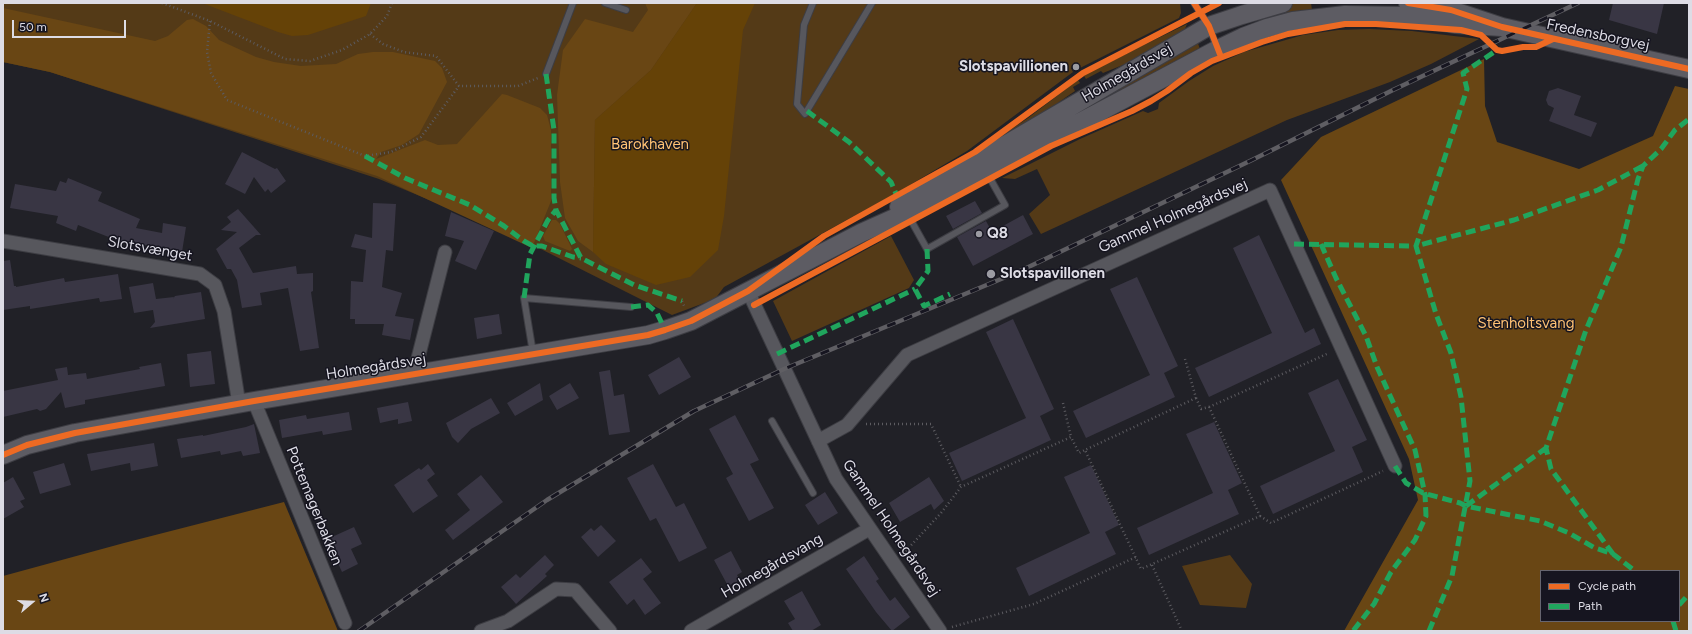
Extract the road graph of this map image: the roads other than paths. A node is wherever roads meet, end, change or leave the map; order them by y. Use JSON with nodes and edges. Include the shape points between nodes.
{"nodes":[{"id":1,"x":573,"y":3,"type":"edge"},
{"id":2,"x":605,"y":3,"type":"edge"},
{"id":3,"x":813,"y":3,"type":"edge"},
{"id":4,"x":872,"y":3,"type":"edge"},
{"id":5,"x":1194,"y":3,"type":"edge"},
{"id":6,"x":1283,"y":3,"type":"edge"},
{"id":7,"x":1408,"y":3,"type":"edge"},
{"id":8,"x":1372,"y":9,"type":"edge"},
{"id":9,"x":626,"y":10,"type":"dead end"},
{"id":10,"x":1209,"y":26,"type":"junction"},
{"id":11,"x":1502,"y":27,"type":"junction"},
{"id":12,"x":1218,"y":49,"type":"junction"},
{"id":13,"x":1689,"y":69,"type":"edge"},
{"id":14,"x":546,"y":74,"type":"road end"},
{"id":15,"x":983,"y":166,"type":"junction"},
{"id":16,"x":904,"y":209,"type":"junction"},
{"id":17,"x":3,"y":241,"type":"edge"},
{"id":18,"x":445,"y":252,"type":"dead end"},
{"id":19,"x":748,"y":291,"type":"junction"},
{"id":20,"x":631,"y":307,"type":"dead end"},
{"id":21,"x":533,"y":355,"type":"junction"},
{"id":22,"x":414,"y":374,"type":"junction"},
{"id":23,"x":247,"y":402,"type":"junction"},
{"id":24,"x":772,"y":421,"type":"dead end"},
{"id":25,"x":818,"y":441,"type":"junction"},
{"id":26,"x":3,"y":455,"type":"edge"},
{"id":27,"x":1395,"y":466,"type":"road end"},
{"id":28,"x":814,"y":493,"type":"dead end"},
{"id":29,"x":869,"y":529,"type":"junction"},
{"id":30,"x":345,"y":623,"type":"dead end"},
{"id":31,"x":940,"y":630,"type":"edge"},
{"id":32,"x":481,"y":631,"type":"edge"},
{"id":33,"x":610,"y":631,"type":"edge"},
{"id":34,"x":691,"y":631,"type":"edge"}],
"edges":[{"from":1,"to":14,"type":"lane"},
{"from":2,"to":9,"type":"lane"},
{"from":3,"to":4,"type":"lane","via":[[804,25],[797,104],[805,114]]},
{"from":5,"to":10,"type":"lane"},
{"from":6,"to":10,"type":"street","name":"Holmegårdsvej"},
{"from":7,"to":11,"type":"street","via":[[1450,10]]},
{"from":8,"to":11,"type":"street","name":"Holmegårdsvej","via":[[1455,24]]},
{"from":8,"to":12,"type":"street","name":"Holmegårdsvej","via":[[1293,21],[1243,37]]},
{"from":10,"to":12,"type":"lane"},
{"from":10,"to":15,"type":"street","name":"Holmegårdsvej"},
{"from":11,"to":13,"type":"street","name":"Fredensborgvej"},
{"from":12,"to":15,"type":"street","name":"Holmegårdsvej"},
{"from":15,"to":16,"type":"street","name":"Holmegårdsvej","via":[[926,204]]},
{"from":15,"to":16,"type":"lane","via":[[1005,205],[927,249]]},
{"from":16,"to":19,"type":"street","name":"Holmegårdsvej"},
{"from":17,"to":23,"type":"street","name":"Slotsvænget","via":[[200,274],[215,284]]},
{"from":18,"to":22,"type":"street","name":"Holmegårdsvej"},
{"from":19,"to":21,"type":"street","name":"Holmegårdsvej","via":[[691,320],[660,332]]},
{"from":19,"to":25,"type":"street","name":"Gammel Holmegårdsvej"},
{"from":20,"to":21,"type":"lane","via":[[524,298]]},
{"from":21,"to":22,"type":"street","name":"Holmegårdsvej"},
{"from":22,"to":23,"type":"street","name":"Holmegårdsvej"},
{"from":23,"to":26,"type":"street","name":"Holmegårdsvej","via":[[74,433],[27,445]]},
{"from":23,"to":30,"type":"street","name":"Pottemagerbakken"},
{"from":24,"to":28,"type":"lane"},
{"from":25,"to":27,"type":"street","name":"Gammel Holmegårdsvej","via":[[847,425],[907,355],[1270,190]]},
{"from":25,"to":29,"type":"street","name":"Gammel Holmegårdsvej","via":[[836,479]]},
{"from":29,"to":31,"type":"street","name":"Gammel Holmegårdsvej"},
{"from":29,"to":34,"type":"street","name":"Holmegårdsvang"},
{"from":32,"to":33,"type":"street","via":[[508,621],[556,590],[575,590]]}]}
